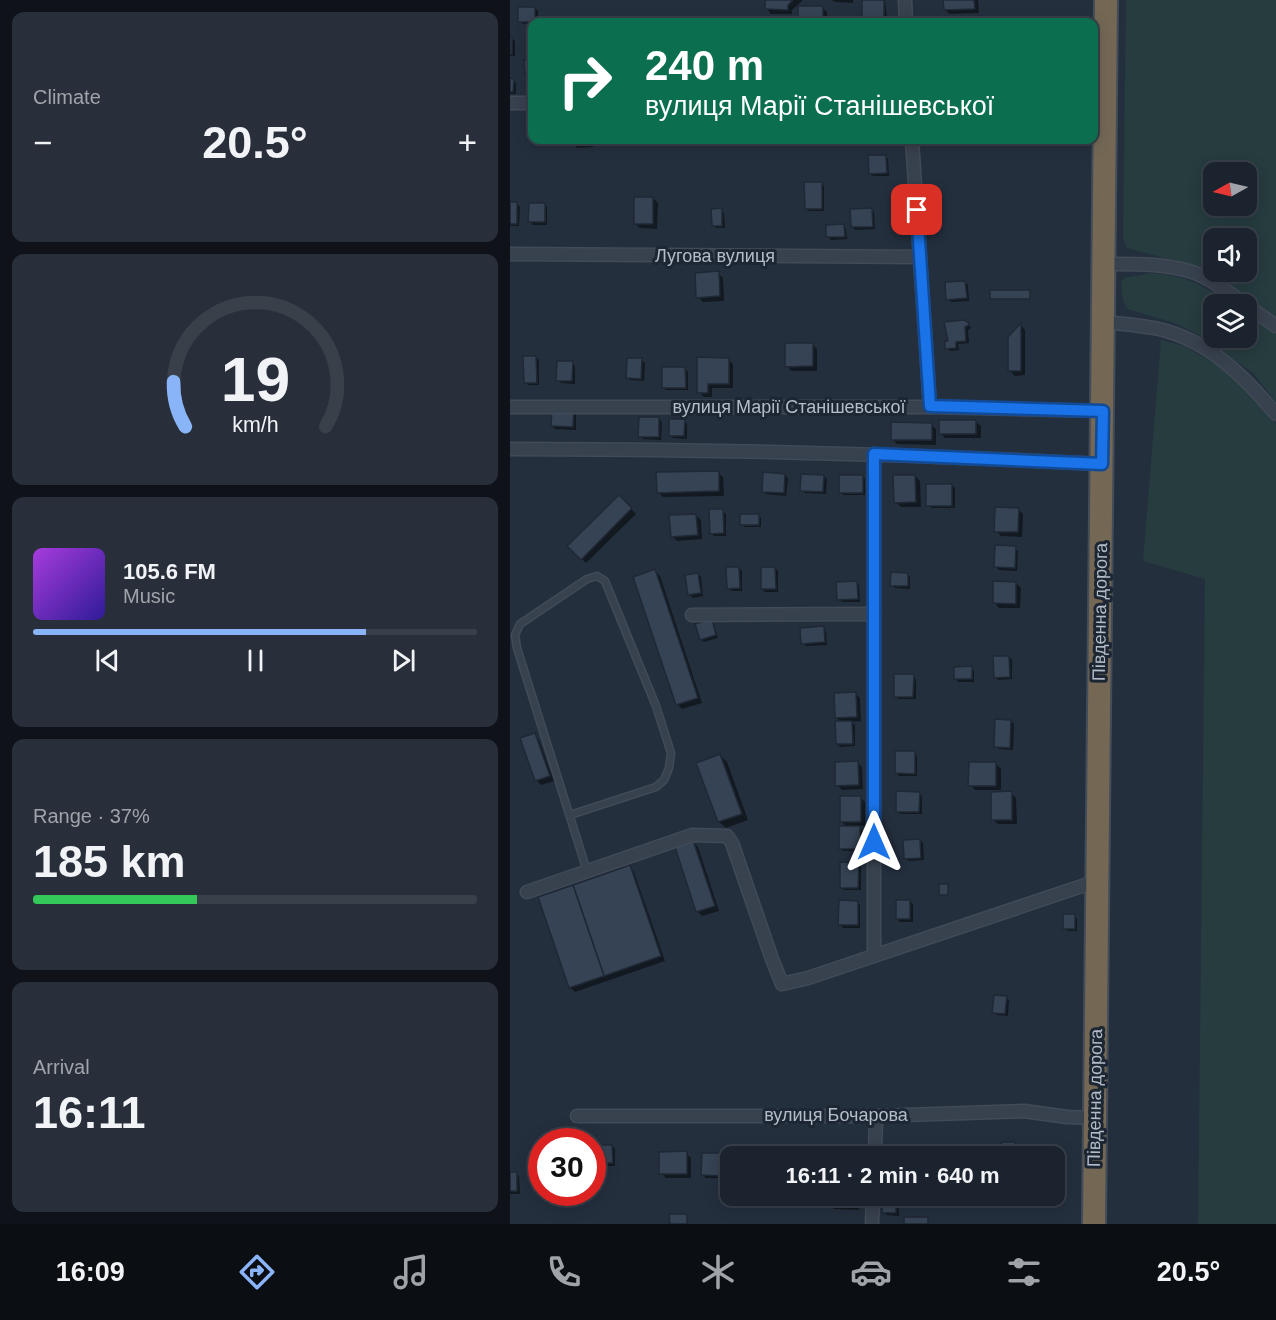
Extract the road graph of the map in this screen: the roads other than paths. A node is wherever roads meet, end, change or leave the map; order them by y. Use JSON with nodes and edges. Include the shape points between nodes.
{"nodes":[{"id":1,"x":905,"y":0,"type":"edge"},
{"id":2,"x":1106,"y":0,"type":"edge"},
{"id":3,"x":906,"y":18,"type":"edge"},
{"id":4,"x":510,"y":103,"type":"edge"},
{"id":5,"x":528,"y":103,"type":"edge"},
{"id":6,"x":912,"y":144,"type":"edge"},
{"id":7,"x":510,"y":254,"type":"edge"},
{"id":8,"x":920,"y":257,"type":"junction"},
{"id":9,"x":1104,"y":264,"type":"junction"},
{"id":10,"x":1230,"y":294,"type":"edge"},
{"id":11,"x":1257,"y":313,"type":"edge"},
{"id":12,"x":1104,"y":322,"type":"junction"},
{"id":13,"x":1276,"y":326,"type":"edge"},
{"id":14,"x":930,"y":406,"type":"junction"},
{"id":15,"x":510,"y":407,"type":"edge"},
{"id":16,"x":1103,"y":411,"type":"junction"},
{"id":17,"x":1276,"y":414,"type":"edge"},
{"id":18,"x":510,"y":449,"type":"edge"},
{"id":19,"x":874,"y":454,"type":"junction"},
{"id":20,"x":1102,"y":464,"type":"junction"},
{"id":21,"x":874,"y":614,"type":"junction"},
{"id":22,"x":692,"y":615,"type":"dead end"},
{"id":23,"x":570,"y":815,"type":"junction"},
{"id":24,"x":587,"y":871,"type":"junction"},
{"id":25,"x":1097,"y":881,"type":"junction"},
{"id":26,"x":527,"y":892,"type":"dead end"},
{"id":27,"x":874,"y":956,"type":"junction"},
{"id":28,"x":577,"y":1116,"type":"dead end"},
{"id":29,"x":876,"y":1116,"type":"junction"},
{"id":30,"x":1095,"y":1118,"type":"junction"},
{"id":31,"x":875,"y":1146,"type":"edge"},
{"id":32,"x":873,"y":1206,"type":"edge"},
{"id":33,"x":872,"y":1224,"type":"edge"},
{"id":34,"x":1094,"y":1224,"type":"edge"}],
"edges":[{"from":1,"to":3,"type":"street"},
{"from":2,"to":9,"type":"highway","name":"Південна дорога"},
{"from":4,"to":5,"type":"street"},
{"from":6,"to":8,"type":"street"},
{"from":7,"to":8,"type":"street","name":"Лугова вулиця"},
{"from":8,"to":14,"type":"street"},
{"from":9,"to":10,"type":"street","via":[[1155,265],[1190,271]]},
{"from":9,"to":12,"type":"highway","name":"Південна дорога"},
{"from":11,"to":13,"type":"street"},
{"from":12,"to":16,"type":"highway","name":"Південна дорога"},
{"from":12,"to":17,"type":"street","via":[[1159,329],[1211,351],[1242,375]]},
{"from":14,"to":15,"type":"street","name":"вулиця Марії Станішевської"},
{"from":14,"to":16,"type":"street","name":"вулиця Марії Станішевської"},
{"from":16,"to":20,"type":"highway","name":"Південна дорога"},
{"from":18,"to":19,"type":"street"},
{"from":19,"to":20,"type":"street"},
{"from":19,"to":21,"type":"street"},
{"from":20,"to":25,"type":"highway","name":"Південна дорога"},
{"from":21,"to":22,"type":"street"},
{"from":21,"to":27,"type":"street"},
{"from":23,"to":23,"type":"lane","via":[[656,787],[664,780],[671,753],[605,581],[597,576],[520,624],[515,635]]},
{"from":23,"to":24,"type":"lane"},
{"from":24,"to":26,"type":"street"},
{"from":24,"to":27,"type":"street","via":[[692,835],[727,836],[782,984]]},
{"from":25,"to":27,"type":"street"},
{"from":25,"to":30,"type":"highway","name":"Південна дорога"},
{"from":28,"to":29,"type":"street","name":"вулиця Бочарова"},
{"from":29,"to":30,"type":"street","name":"вулиця Бочарова","via":[[1024,1111]]},
{"from":29,"to":31,"type":"street"},
{"from":30,"to":34,"type":"highway","name":"Південна дорога"},
{"from":32,"to":33,"type":"street"}]}
